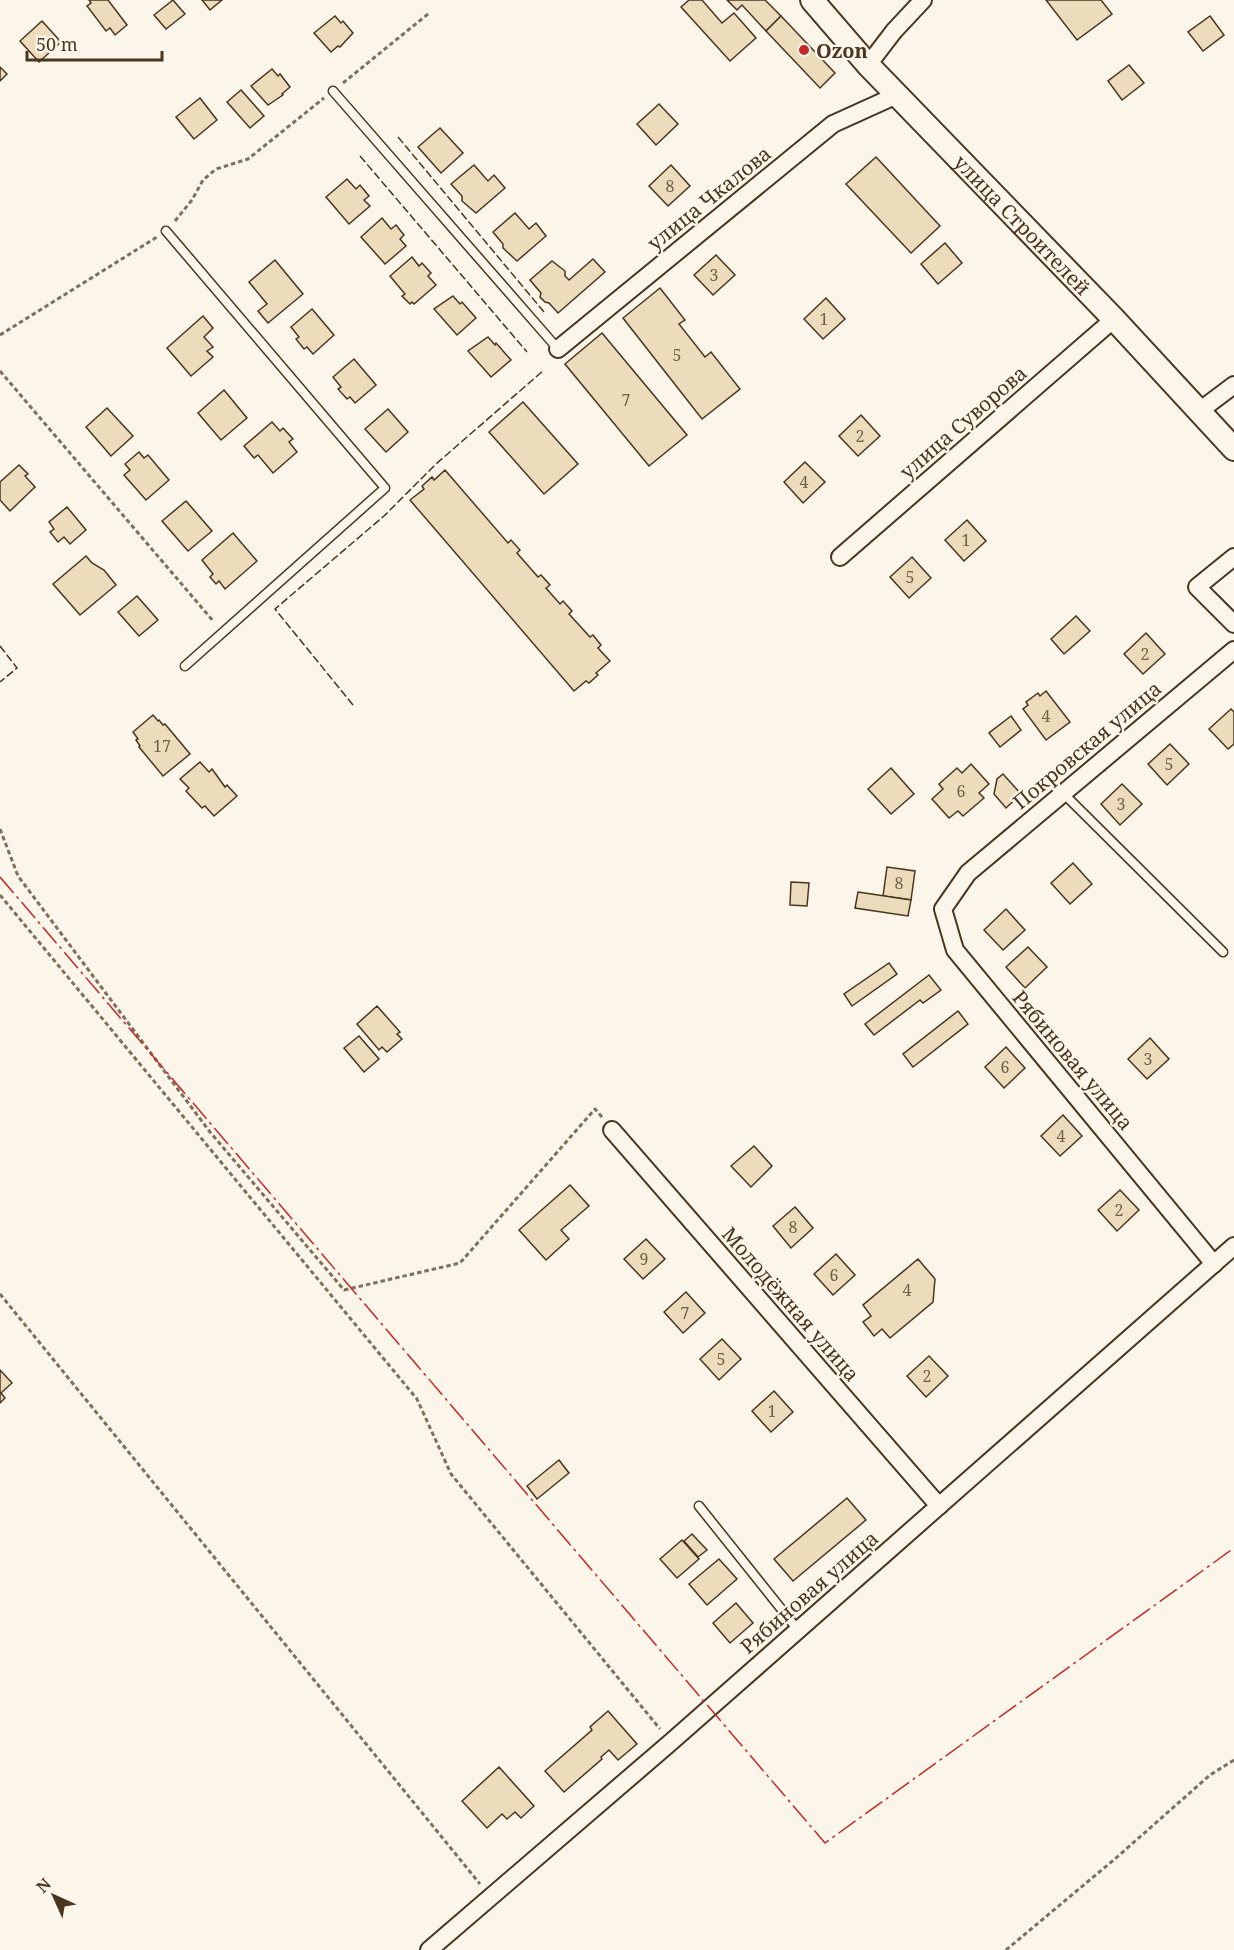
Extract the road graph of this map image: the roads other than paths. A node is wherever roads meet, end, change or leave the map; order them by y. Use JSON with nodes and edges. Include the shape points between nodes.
{"nodes":[{"id":1,"x":812,"y":0,"type":"edge"},
{"id":2,"x":923,"y":0,"type":"edge"},
{"id":3,"x":868,"y":65,"type":"junction"},
{"id":4,"x":333,"y":91,"type":"road end"},
{"id":5,"x":897,"y":95,"type":"junction"},
{"id":6,"x":166,"y":231,"type":"road end"},
{"id":7,"x":1114,"y":319,"type":"junction"},
{"id":8,"x":558,"y":349,"type":"joint"},
{"id":9,"x":1234,"y":385,"type":"edge"},
{"id":10,"x":1198,"y":412,"type":"junction"},
{"id":11,"x":1234,"y":449,"type":"edge"},
{"id":12,"x":840,"y":557,"type":"dead end"},
{"id":13,"x":1234,"y":557,"type":"edge"},
{"id":14,"x":1234,"y":624,"type":"edge"},
{"id":15,"x":1234,"y":650,"type":"edge"},
{"id":16,"x":185,"y":666,"type":"dead end"},
{"id":17,"x":1063,"y":793,"type":"junction"},
{"id":18,"x":968,"y":873,"type":"joint"},
{"id":19,"x":1223,"y":952,"type":"dead end"},
{"id":20,"x":612,"y":1130,"type":"road end"},
{"id":21,"x":1234,"y":1246,"type":"edge"},
{"id":22,"x":1214,"y":1264,"type":"junction"},
{"id":23,"x":699,"y":1506,"type":"dead end"},
{"id":24,"x":939,"y":1506,"type":"junction"},
{"id":25,"x":798,"y":1630,"type":"junction"},
{"id":26,"x":429,"y":1950,"type":"edge"}],
"edges":[{"from":1,"to":3,"type":"main road","name":"улица Строителей"},
{"from":2,"to":3,"type":"street"},
{"from":3,"to":5,"type":"main road","name":"улица Строителей"},
{"from":4,"to":8,"type":"lane"},
{"from":5,"to":7,"type":"main road","name":"улица Строителей"},
{"from":5,"to":8,"type":"street","name":"улица Чкалова","via":[[833,124]]},
{"from":6,"to":16,"type":"lane","via":[[385,488]]},
{"from":7,"to":10,"type":"main road","name":"улица Строителей"},
{"from":7,"to":12,"type":"street","name":"улица Суворова"},
{"from":9,"to":10,"type":"street"},
{"from":10,"to":11,"type":"main road","name":"улица Строителей"},
{"from":13,"to":14,"type":"street","via":[[1197,587]]},
{"from":15,"to":17,"type":"street","name":"Покровская улица"},
{"from":17,"to":18,"type":"street","name":"Покровская улица"},
{"from":17,"to":19,"type":"lane"},
{"from":18,"to":22,"type":"street","name":"Рябиновая улица","via":[[943,909],[955,950]]},
{"from":20,"to":24,"type":"street","name":"Молодёжная улица"},
{"from":21,"to":22,"type":"street","name":"Рябиновая улица"},
{"from":22,"to":24,"type":"street","name":"Рябиновая улица"},
{"from":23,"to":25,"type":"lane"},
{"from":24,"to":25,"type":"street","name":"Рябиновая улица"},
{"from":25,"to":26,"type":"street","name":"Рябиновая улица"}]}
